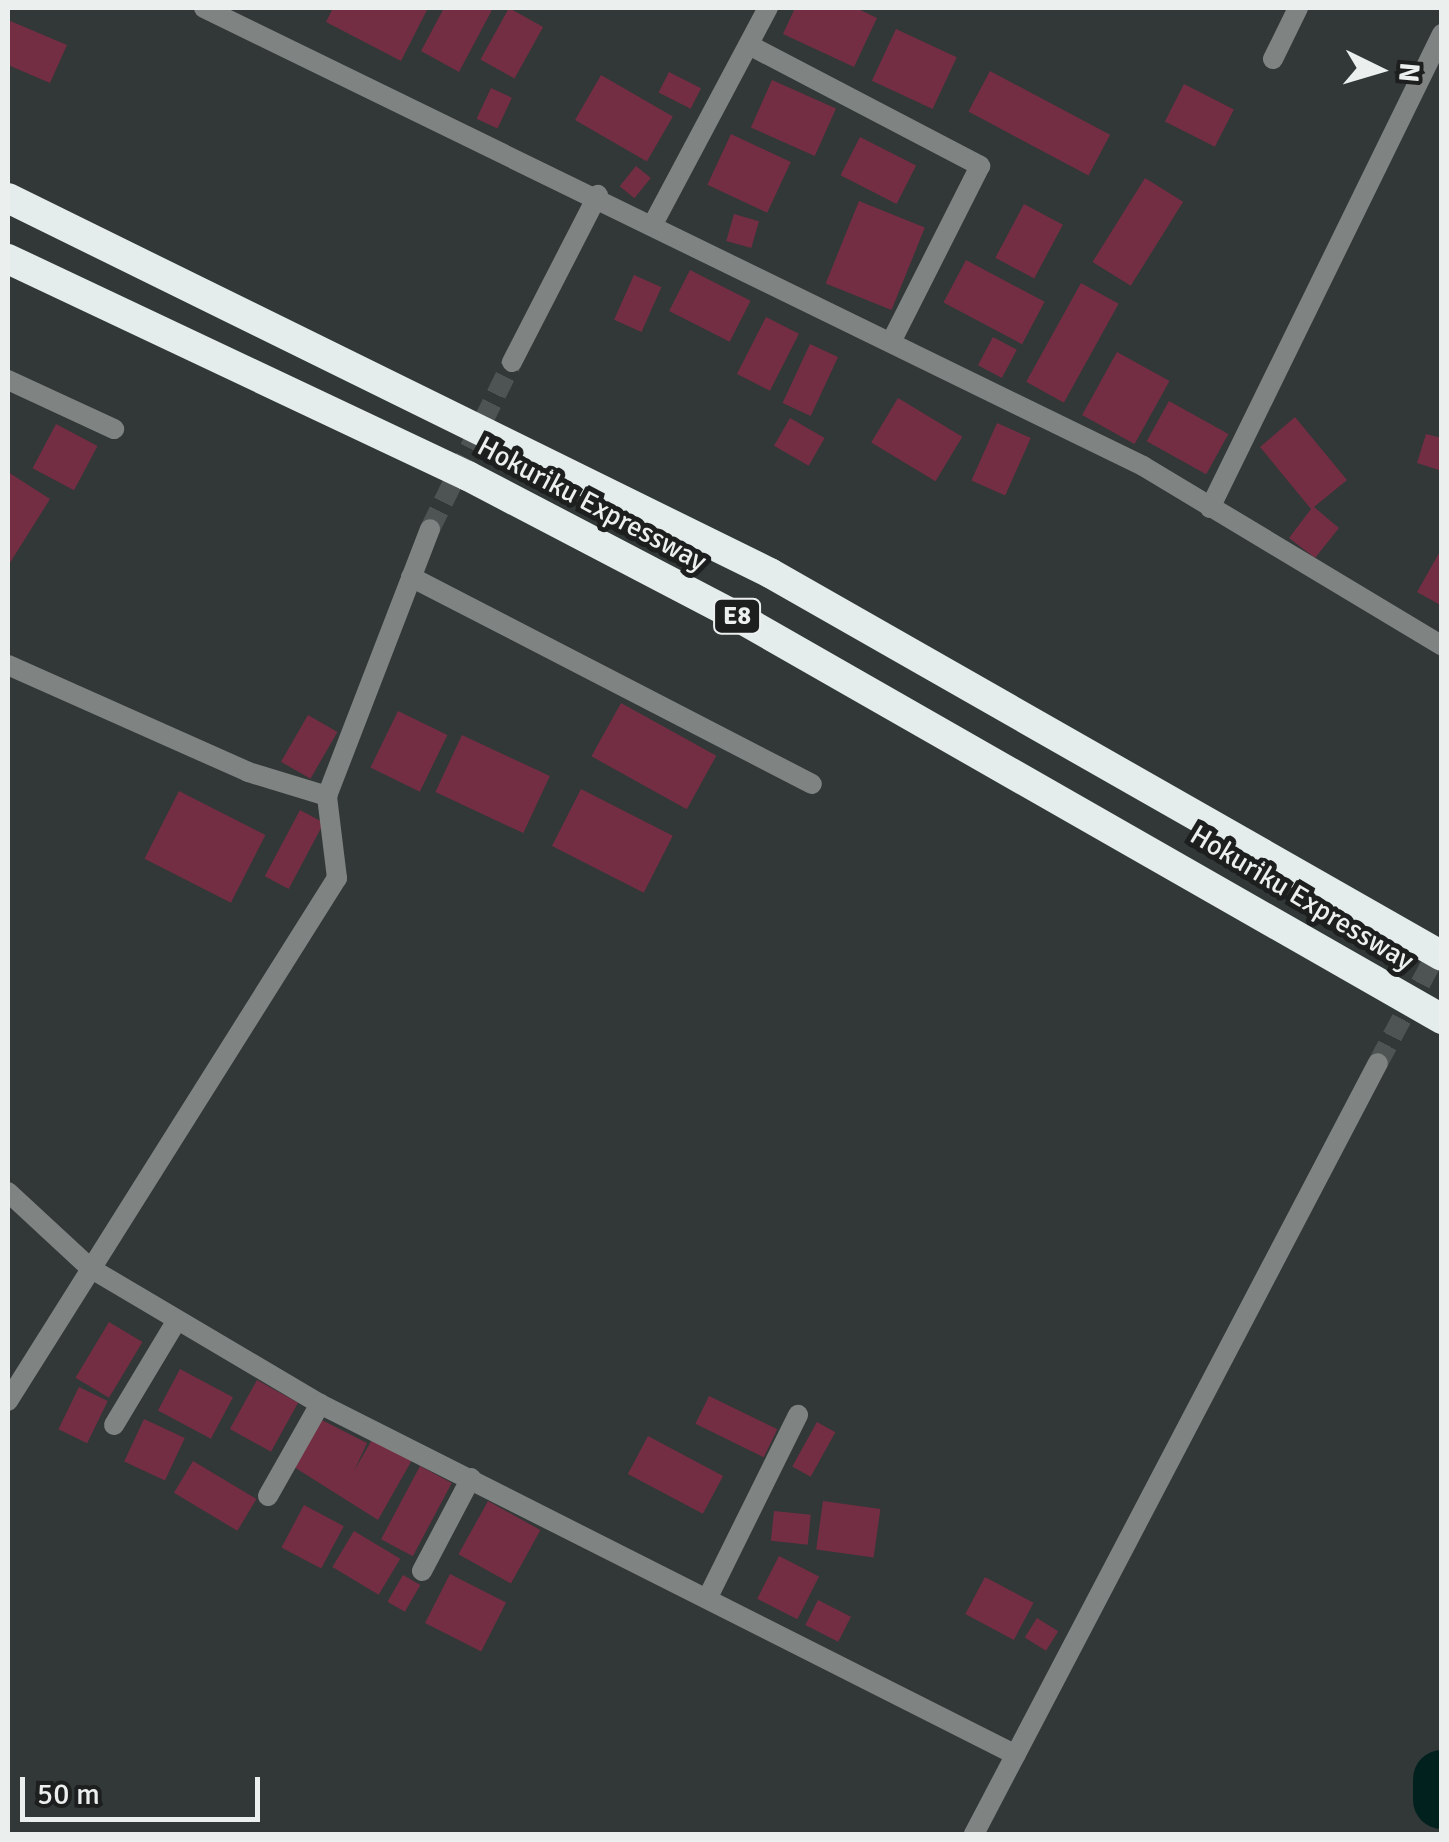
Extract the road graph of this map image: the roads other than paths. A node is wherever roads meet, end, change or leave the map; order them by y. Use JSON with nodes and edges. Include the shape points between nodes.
{"nodes":[{"id":1,"x":204,"y":8,"type":"edge"},
{"id":2,"x":768,"y":8,"type":"edge"},
{"id":3,"x":1298,"y":8,"type":"edge"},
{"id":4,"x":1442,"y":34,"type":"edge"},
{"id":5,"x":749,"y":45,"type":"junction"},
{"id":6,"x":1273,"y":59,"type":"dead end"},
{"id":7,"x":598,"y":195,"type":"junction"},
{"id":8,"x":8,"y":198,"type":"edge"},
{"id":9,"x":653,"y":224,"type":"junction"},
{"id":10,"x":8,"y":259,"type":"edge"},
{"id":11,"x":891,"y":342,"type":"junction"},
{"id":12,"x":512,"y":362,"type":"tunnel mouth"},
{"id":13,"x":8,"y":380,"type":"edge"},
{"id":14,"x":114,"y":429,"type":"dead end"},
{"id":15,"x":1210,"y":508,"type":"junction"},
{"id":16,"x":430,"y":529,"type":"tunnel mouth"},
{"id":17,"x":411,"y":577,"type":"junction"},
{"id":18,"x":1442,"y":646,"type":"edge"},
{"id":19,"x":8,"y":665,"type":"edge"},
{"id":20,"x":812,"y":784,"type":"dead end"},
{"id":21,"x":326,"y":796,"type":"junction"},
{"id":22,"x":1442,"y":956,"type":"edge"},
{"id":23,"x":1442,"y":1020,"type":"edge"},
{"id":24,"x":1378,"y":1063,"type":"tunnel mouth"},
{"id":25,"x":8,"y":1192,"type":"edge"},
{"id":26,"x":90,"y":1268,"type":"junction"},
{"id":27,"x":177,"y":1320,"type":"junction"},
{"id":28,"x":8,"y":1402,"type":"edge"},
{"id":29,"x":320,"y":1404,"type":"junction"},
{"id":30,"x":798,"y":1415,"type":"dead end"},
{"id":31,"x":114,"y":1425,"type":"dead end"},
{"id":32,"x":471,"y":1478,"type":"junction"},
{"id":33,"x":268,"y":1496,"type":"dead end"},
{"id":34,"x":422,"y":1570,"type":"dead end"},
{"id":35,"x":709,"y":1595,"type":"junction"},
{"id":36,"x":1016,"y":1755,"type":"junction"},
{"id":37,"x":974,"y":1834,"type":"edge"}],
"edges":[{"from":1,"to":7,"type":"street"},
{"from":2,"to":5,"type":"street"},
{"from":3,"to":6,"type":"street"},
{"from":4,"to":15,"type":"street"},
{"from":5,"to":9,"type":"street"},
{"from":5,"to":11,"type":"street","via":[[980,166]]},
{"from":7,"to":9,"type":"street"},
{"from":7,"to":12,"type":"street"},
{"from":8,"to":22,"type":"highway","name":"Hokuriku Expressway","number":"E8","via":[[770,573]]},
{"from":9,"to":11,"type":"street"},
{"from":10,"to":23,"type":"highway","name":"Hokuriku Expressway","number":"E8","via":[[468,476],[738,617]]},
{"from":11,"to":15,"type":"street"},
{"from":13,"to":14,"type":"street"},
{"from":15,"to":18,"type":"street"},
{"from":16,"to":17,"type":"street"},
{"from":17,"to":20,"type":"street"},
{"from":17,"to":21,"type":"street"},
{"from":19,"to":21,"type":"street","via":[[248,772]]},
{"from":21,"to":26,"type":"street","via":[[337,878]]},
{"from":24,"to":36,"type":"street"},
{"from":25,"to":26,"type":"street"},
{"from":26,"to":27,"type":"street"},
{"from":26,"to":28,"type":"street"},
{"from":27,"to":29,"type":"street"},
{"from":27,"to":31,"type":"street"},
{"from":29,"to":32,"type":"street"},
{"from":29,"to":33,"type":"street"},
{"from":30,"to":35,"type":"street"},
{"from":32,"to":34,"type":"street"},
{"from":32,"to":35,"type":"street"},
{"from":35,"to":36,"type":"street"},
{"from":36,"to":37,"type":"street"}]}
